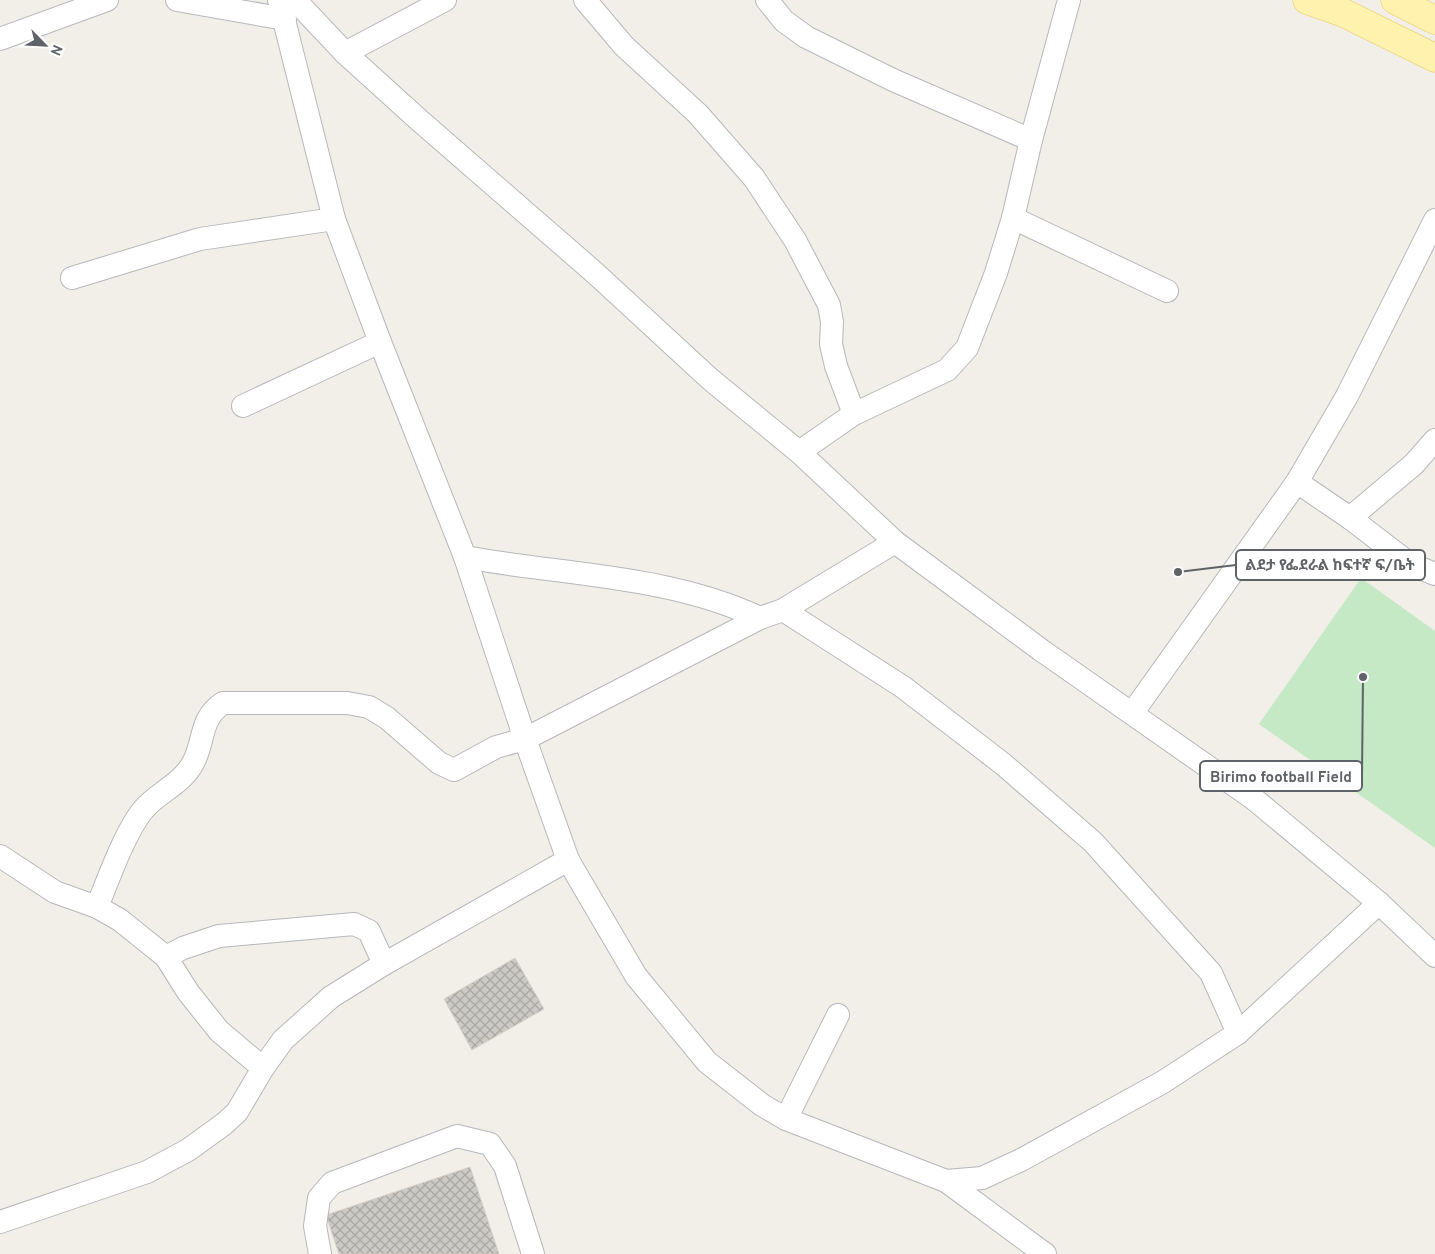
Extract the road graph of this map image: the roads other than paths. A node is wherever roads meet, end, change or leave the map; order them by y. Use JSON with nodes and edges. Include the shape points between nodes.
{"nodes":[{"id":1,"x":107,"y":0,"type":"edge"},
{"id":2,"x":177,"y":0,"type":"edge"},
{"id":3,"x":445,"y":0,"type":"edge"},
{"id":4,"x":585,"y":0,"type":"edge"},
{"id":5,"x":767,"y":0,"type":"edge"},
{"id":6,"x":1069,"y":0,"type":"edge"},
{"id":7,"x":1307,"y":0,"type":"edge"},
{"id":8,"x":1395,"y":0,"type":"edge"},
{"id":9,"x":287,"y":6,"type":"edge"},
{"id":10,"x":1435,"y":20,"type":"edge"},
{"id":11,"x":0,"y":39,"type":"edge"},
{"id":12,"x":345,"y":53,"type":"junction"},
{"id":13,"x":1435,"y":58,"type":"edge"},
{"id":14,"x":1031,"y":140,"type":"junction"},
{"id":15,"x":1013,"y":218,"type":"junction"},
{"id":16,"x":334,"y":219,"type":"junction"},
{"id":17,"x":1435,"y":220,"type":"edge"},
{"id":18,"x":72,"y":278,"type":"dead end"},
{"id":19,"x":1167,"y":291,"type":"dead end"},
{"id":20,"x":380,"y":342,"type":"junction"},
{"id":21,"x":243,"y":406,"type":"dead end"},
{"id":22,"x":854,"y":414,"type":"junction"},
{"id":23,"x":1435,"y":440,"type":"edge"},
{"id":24,"x":800,"y":452,"type":"junction"},
{"id":25,"x":1297,"y":482,"type":"junction"},
{"id":26,"x":1350,"y":518,"type":"junction"},
{"id":27,"x":896,"y":542,"type":"junction"},
{"id":28,"x":465,"y":556,"type":"junction"},
{"id":29,"x":1435,"y":574,"type":"edge"},
{"id":30,"x":783,"y":610,"type":"junction"},
{"id":31,"x":760,"y":618,"type":"junction"},
{"id":32,"x":1133,"y":712,"type":"junction"},
{"id":33,"x":525,"y":739,"type":"junction"},
{"id":34,"x":0,"y":856,"type":"edge"},
{"id":35,"x":568,"y":860,"type":"junction"},
{"id":36,"x":1379,"y":902,"type":"junction"},
{"id":37,"x":97,"y":907,"type":"junction"},
{"id":38,"x":1435,"y":956,"type":"edge"},
{"id":39,"x":166,"y":957,"type":"junction"},
{"id":40,"x":384,"y":964,"type":"junction"},
{"id":41,"x":838,"y":1015,"type":"dead end"},
{"id":42,"x":1238,"y":1034,"type":"junction"},
{"id":43,"x":263,"y":1068,"type":"junction"},
{"id":44,"x":786,"y":1119,"type":"junction"},
{"id":45,"x":946,"y":1181,"type":"junction"},
{"id":46,"x":0,"y":1222,"type":"edge"},
{"id":47,"x":320,"y":1254,"type":"edge"},
{"id":48,"x":533,"y":1254,"type":"edge"},
{"id":49,"x":1045,"y":1254,"type":"edge"}],
"edges":[{"from":1,"to":11,"type":"street"},
{"from":2,"to":9,"type":"street"},
{"from":3,"to":12,"type":"street"},
{"from":4,"to":22,"type":"street","via":[[624,46],[698,114],[760,186],[795,240],[829,305],[836,366]]},
{"from":5,"to":14,"type":"street","via":[[784,21],[806,38]]},
{"from":6,"to":14,"type":"street"},
{"from":7,"to":13,"type":"main road","via":[[1344,13]]},
{"from":8,"to":10,"type":"main road"},
{"from":9,"to":12,"type":"street"},
{"from":9,"to":16,"type":"street"},
{"from":12,"to":24,"type":"street","via":[[710,379]]},
{"from":14,"to":15,"type":"street"},
{"from":15,"to":19,"type":"street"},
{"from":15,"to":22,"type":"street","via":[[967,348],[947,370]]},
{"from":16,"to":18,"type":"street","via":[[200,240]]},
{"from":16,"to":20,"type":"street"},
{"from":17,"to":25,"type":"street","via":[[1347,396]]},
{"from":20,"to":21,"type":"street"},
{"from":20,"to":28,"type":"street"},
{"from":22,"to":24,"type":"street"},
{"from":23,"to":26,"type":"street","via":[[1414,464]]},
{"from":24,"to":27,"type":"street"},
{"from":25,"to":26,"type":"street"},
{"from":25,"to":32,"type":"street"},
{"from":26,"to":29,"type":"street","via":[[1410,564]]},
{"from":27,"to":30,"type":"street"},
{"from":27,"to":32,"type":"street","via":[[1041,650]]},
{"from":28,"to":31,"type":"street","via":[[638,582],[733,605]]},
{"from":28,"to":33,"type":"street"},
{"from":30,"to":31,"type":"street"},
{"from":30,"to":42,"type":"street","via":[[903,687],[1004,764],[1093,842],[1211,973]]},
{"from":31,"to":33,"type":"street"},
{"from":32,"to":36,"type":"street","via":[[1254,799]]},
{"from":33,"to":35,"type":"street"},
{"from":33,"to":37,"type":"street","via":[[496,748],[454,770],[439,763],[388,718],[369,707],[347,703],[223,703],[213,710],[206,722],[193,762],[180,782],[152,800],[142,812]]},
{"from":34,"to":37,"type":"street","via":[[55,892]]},
{"from":35,"to":40,"type":"street"},
{"from":35,"to":44,"type":"street","via":[[636,976],[707,1062],[762,1105]]},
{"from":36,"to":38,"type":"street"},
{"from":36,"to":42,"type":"street"},
{"from":37,"to":39,"type":"street","via":[[120,920]]},
{"from":39,"to":40,"type":"street","via":[[219,936],[354,924],[370,931]]},
{"from":39,"to":43,"type":"street","via":[[219,1031]]},
{"from":40,"to":43,"type":"street","via":[[331,998],[283,1040]]},
{"from":41,"to":44,"type":"street"},
{"from":42,"to":45,"type":"street","via":[[1163,1082],[1021,1160],[982,1178]]},
{"from":43,"to":46,"type":"street","via":[[237,1112],[188,1150],[147,1172]]},
{"from":44,"to":45,"type":"street"},
{"from":45,"to":49,"type":"street"},
{"from":47,"to":48,"type":"street","via":[[316,1226],[319,1198],[332,1183],[457,1136],[490,1144],[505,1166]]}]}
